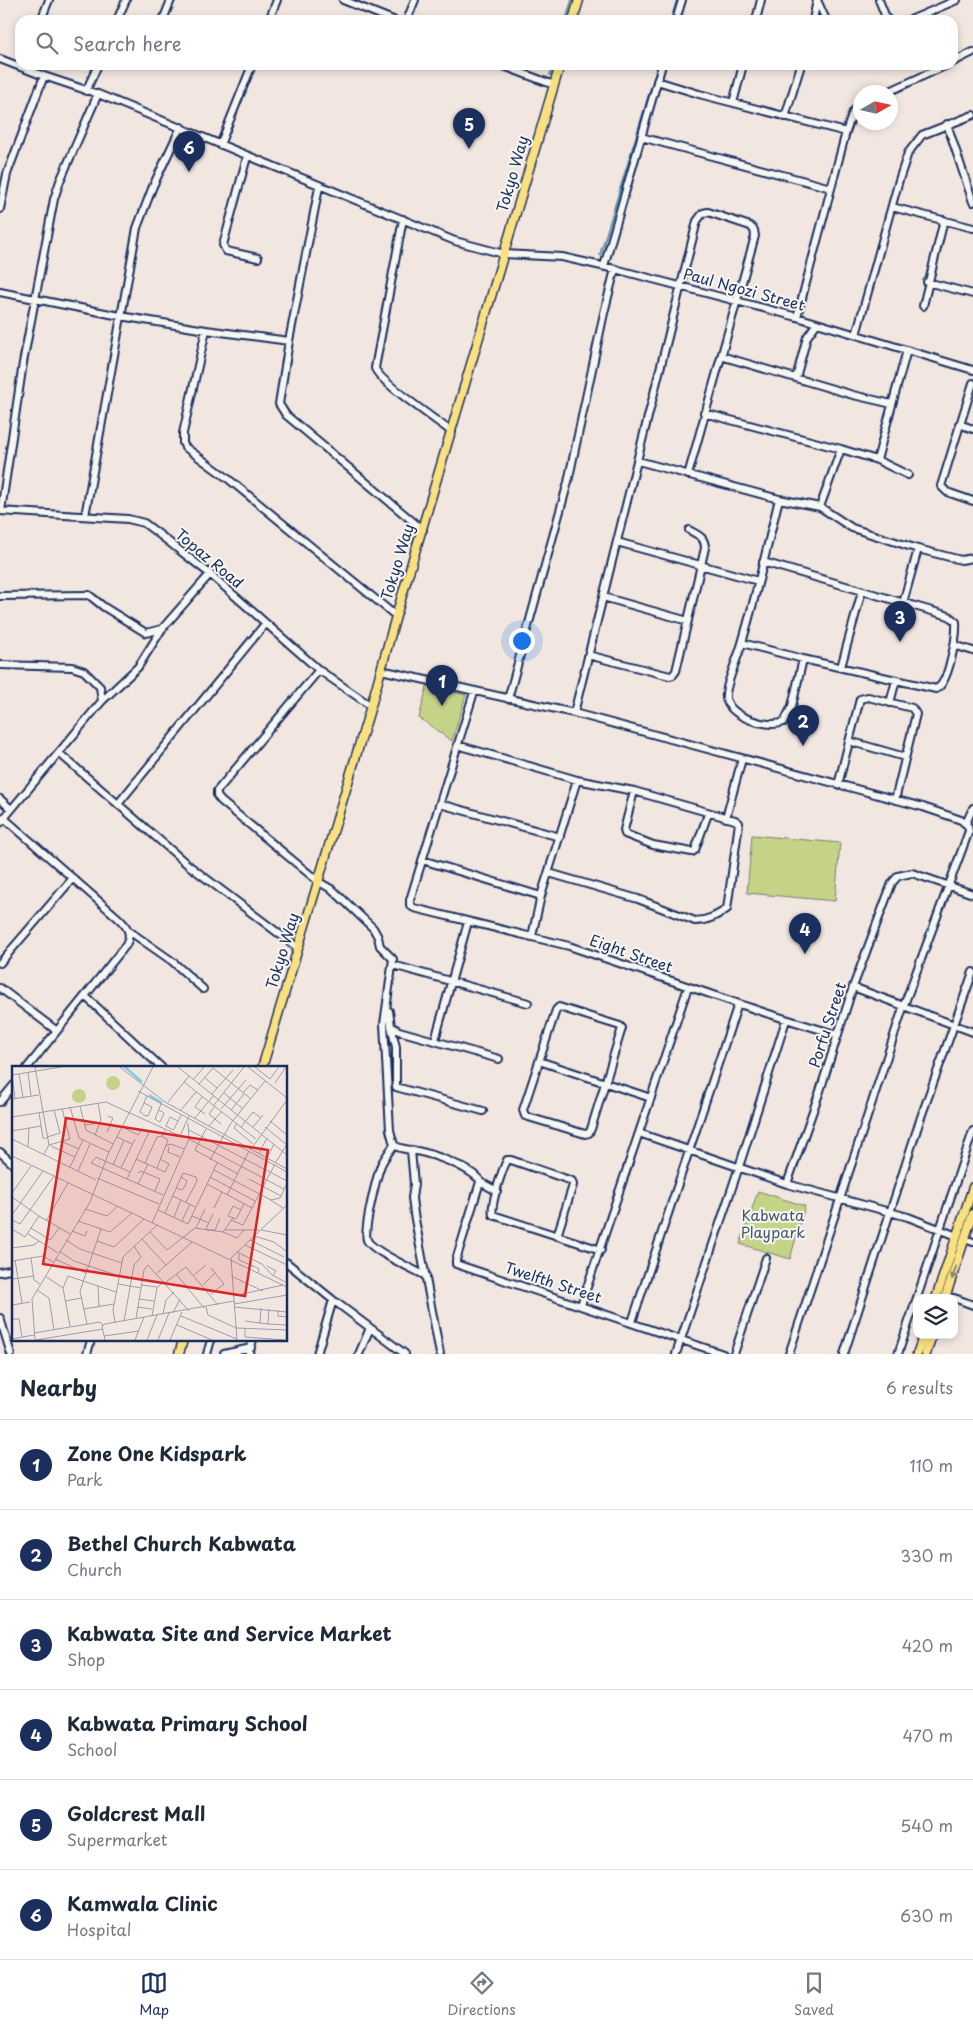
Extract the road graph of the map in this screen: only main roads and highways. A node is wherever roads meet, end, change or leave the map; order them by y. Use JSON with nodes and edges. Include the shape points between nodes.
{"nodes":[{"id":1,"x":579,"y":0,"type":"edge"},
{"id":2,"x":574,"y":15,"type":"edge"},
{"id":3,"x":558,"y":70,"type":"edge"},
{"id":4,"x":263,"y":1066,"type":"edge"},
{"id":5,"x":973,"y":1186,"type":"edge"},
{"id":6,"x":973,"y":1214,"type":"edge"},
{"id":7,"x":937,"y":1294,"type":"edge"},
{"id":8,"x":950,"y":1294,"type":"edge"},
{"id":9,"x":923,"y":1339,"type":"edge"},
{"id":10,"x":931,"y":1339,"type":"edge"},
{"id":11,"x":918,"y":1354,"type":"edge"},
{"id":12,"x":926,"y":1354,"type":"edge"}],
"edges":[{"from":1,"to":2,"type":"main road"},
{"from":3,"to":4,"type":"main road","name":"Tokyo Way"},
{"from":5,"to":7,"type":"main road"},
{"from":6,"to":8,"type":"main road","one_way":true},
{"from":9,"to":11,"type":"main road"},
{"from":10,"to":12,"type":"main road"}]}
